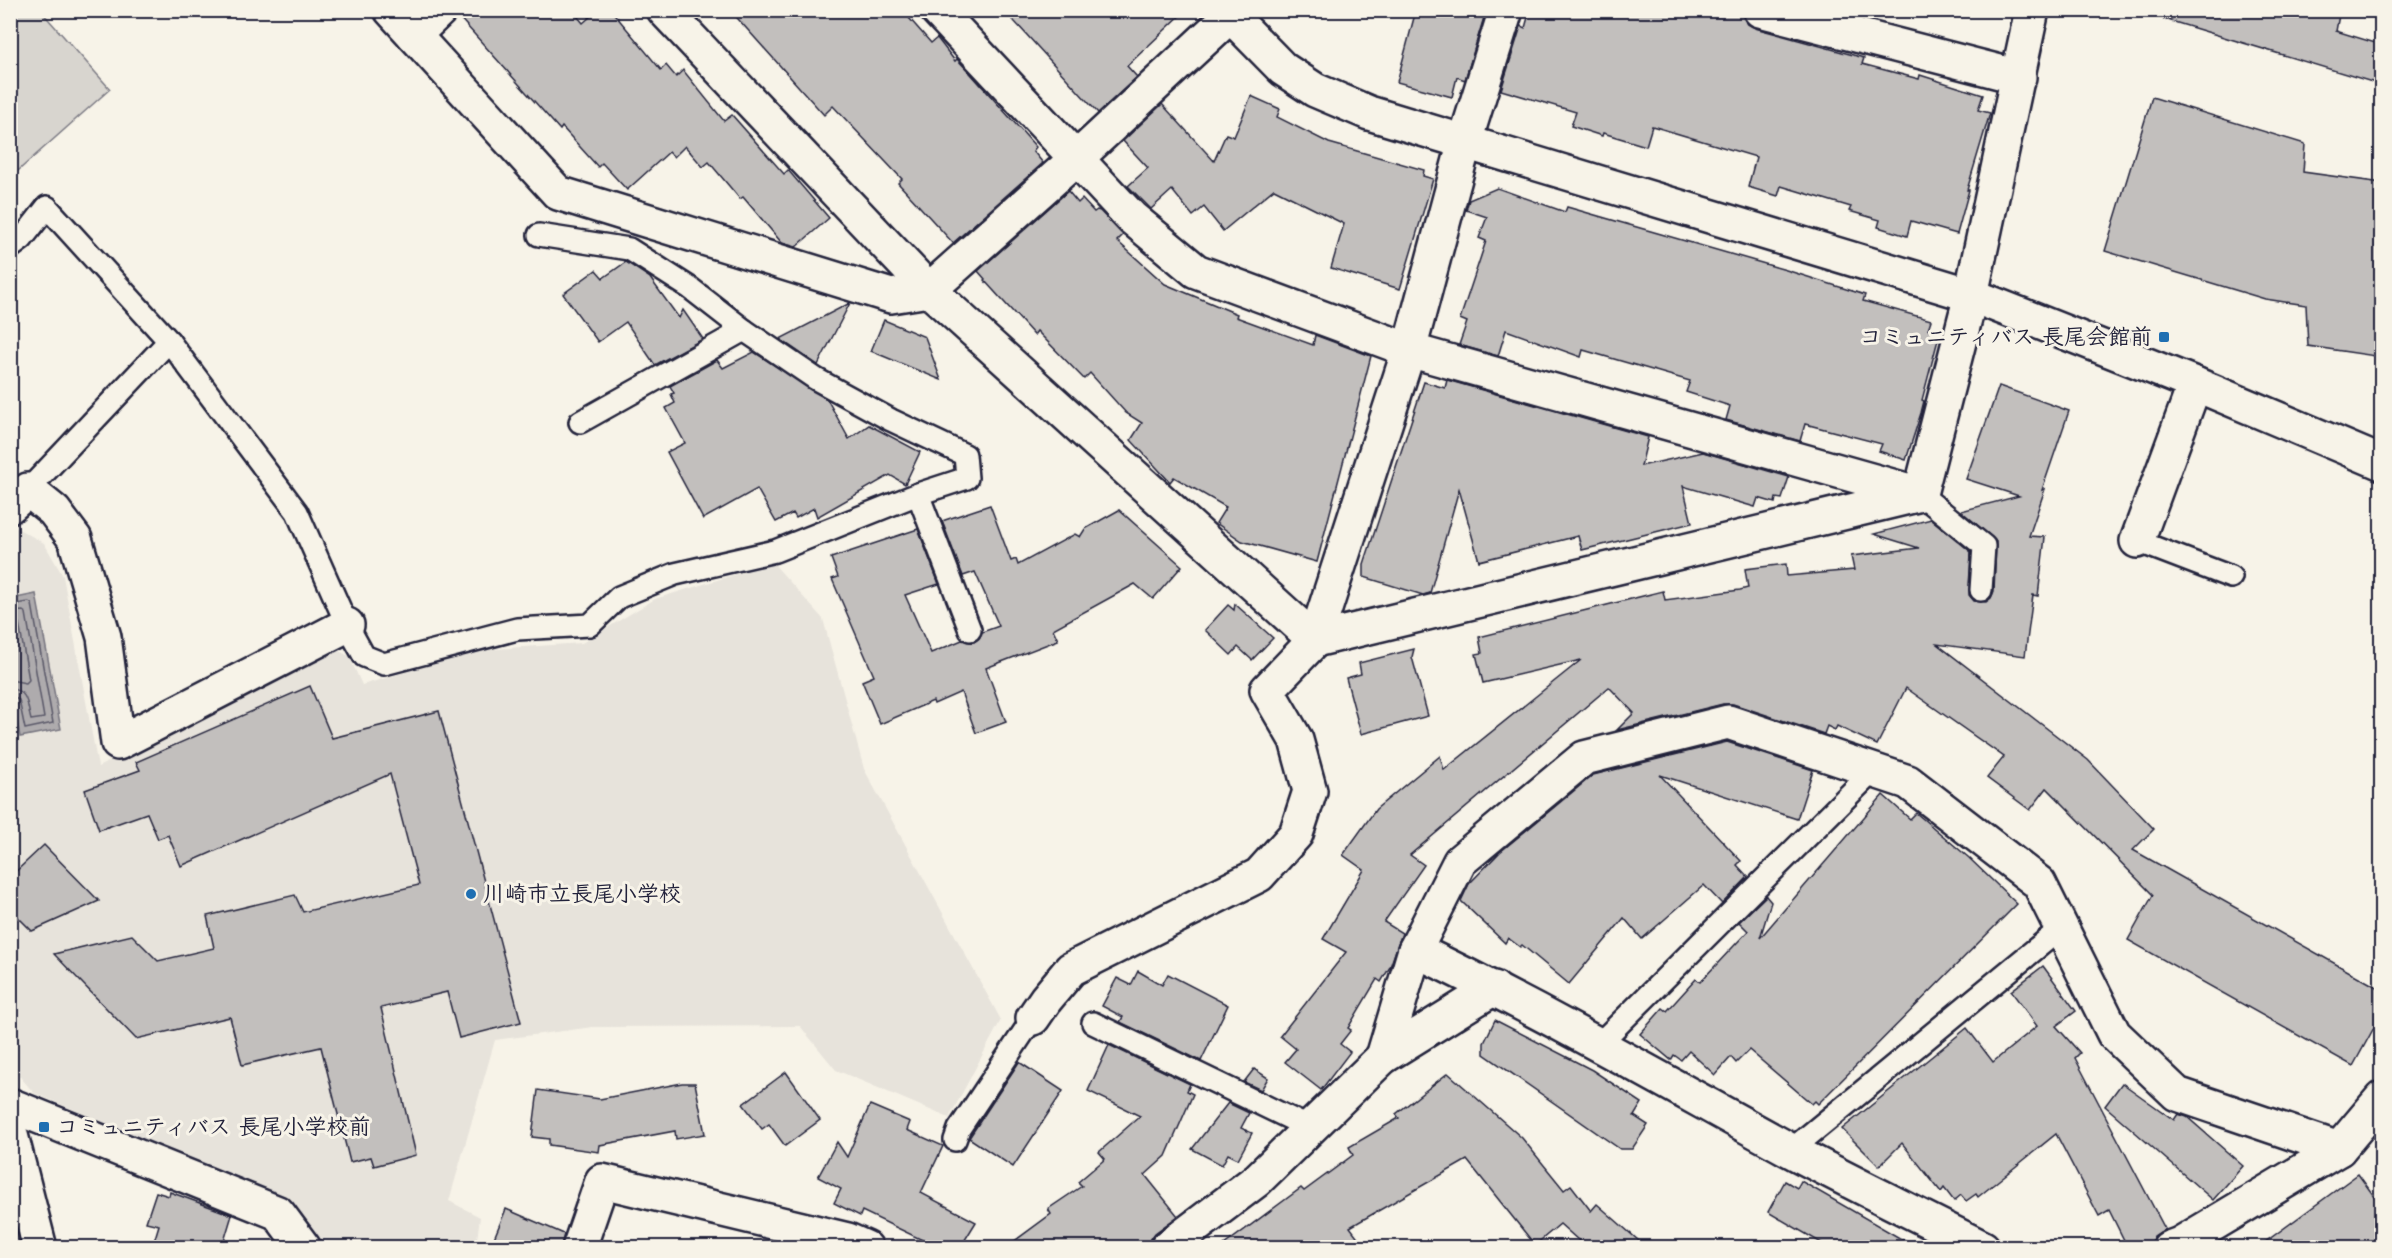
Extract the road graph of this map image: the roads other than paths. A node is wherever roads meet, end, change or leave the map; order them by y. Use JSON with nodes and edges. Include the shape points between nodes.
{"nodes":[{"id":1,"x":391,"y":10,"type":"edge"},
{"id":2,"x":440,"y":10,"type":"edge"},
{"id":3,"x":664,"y":10,"type":"edge"},
{"id":4,"x":937,"y":10,"type":"edge"},
{"id":5,"x":1506,"y":10,"type":"edge"},
{"id":6,"x":1760,"y":10,"type":"edge"},
{"id":7,"x":2032,"y":10,"type":"edge"},
{"id":8,"x":1230,"y":12,"type":"edge"},
{"id":9,"x":414,"y":35,"type":"junction"},
{"id":10,"x":2019,"y":77,"type":"junction"},
{"id":11,"x":1465,"y":141,"type":"junction"},
{"id":12,"x":1077,"y":158,"type":"junction"},
{"id":13,"x":538,"y":235,"type":"dead end"},
{"id":14,"x":10,"y":248,"type":"edge"},
{"id":15,"x":929,"y":290,"type":"junction"},
{"id":16,"x":1971,"y":295,"type":"junction"},
{"id":17,"x":744,"y":330,"type":"junction"},
{"id":18,"x":169,"y":342,"type":"junction"},
{"id":19,"x":1409,"y":350,"type":"junction"},
{"id":20,"x":2195,"y":384,"type":"junction"},
{"id":21,"x":580,"y":422,"type":"dead end"},
{"id":22,"x":2382,"y":463,"type":"edge"},
{"id":23,"x":918,"y":494,"type":"junction"},
{"id":24,"x":1920,"y":494,"type":"junction"},
{"id":25,"x":19,"y":498,"type":"edge"},
{"id":26,"x":2137,"y":541,"type":"joint"},
{"id":27,"x":2230,"y":577,"type":"dead end"},
{"id":28,"x":1981,"y":590,"type":"dead end"},
{"id":29,"x":347,"y":625,"type":"junction"},
{"id":30,"x":970,"y":630,"type":"dead end"},
{"id":31,"x":1315,"y":640,"type":"junction"},
{"id":32,"x":1873,"y":771,"type":"junction"},
{"id":33,"x":2060,"y":929,"type":"junction"},
{"id":34,"x":1415,"y":950,"type":"junction"},
{"id":35,"x":1494,"y":988,"type":"junction"},
{"id":36,"x":1033,"y":1018,"type":"joint"},
{"id":37,"x":1093,"y":1023,"type":"dead end"},
{"id":38,"x":1599,"y":1044,"type":"junction"},
{"id":39,"x":1383,"y":1057,"type":"junction"},
{"id":40,"x":2382,"y":1098,"type":"edge"},
{"id":41,"x":10,"y":1105,"type":"edge"},
{"id":42,"x":1310,"y":1128,"type":"junction"},
{"id":43,"x":10,"y":1131,"type":"edge"},
{"id":44,"x":955,"y":1140,"type":"dead end"},
{"id":45,"x":2339,"y":1149,"type":"junction"},
{"id":46,"x":1791,"y":1150,"type":"junction"},
{"id":47,"x":40,"y":1248,"type":"edge"},
{"id":48,"x":304,"y":1248,"type":"edge"},
{"id":49,"x":579,"y":1248,"type":"edge"},
{"id":50,"x":866,"y":1248,"type":"edge"},
{"id":51,"x":1167,"y":1248,"type":"edge"},
{"id":52,"x":1983,"y":1248,"type":"edge"},
{"id":53,"x":2169,"y":1248,"type":"edge"}],
"edges":[{"from":1,"to":9,"type":"street"},
{"from":2,"to":9,"type":"street"},
{"from":3,"to":15,"type":"street"},
{"from":4,"to":12,"type":"street"},
{"from":5,"to":11,"type":"street"},
{"from":6,"to":10,"type":"street"},
{"from":7,"to":10,"type":"street"},
{"from":8,"to":11,"type":"street","via":[[1283,69],[1315,90],[1369,113]]},
{"from":8,"to":12,"type":"street"},
{"from":9,"to":15,"type":"street","via":[[558,193],[891,296]]},
{"from":10,"to":16,"type":"street"},
{"from":11,"to":16,"type":"street"},
{"from":11,"to":19,"type":"street"},
{"from":12,"to":15,"type":"street"},
{"from":12,"to":19,"type":"street","via":[[1132,218],[1196,271]]},
{"from":13,"to":17,"type":"lane","via":[[629,249],[690,288]]},
{"from":14,"to":18,"type":"lane","via":[[47,207]]},
{"from":15,"to":31,"type":"street"},
{"from":16,"to":20,"type":"street"},
{"from":16,"to":24,"type":"street"},
{"from":17,"to":21,"type":"lane"},
{"from":17,"to":23,"type":"lane","via":[[816,379],[965,455],[967,478]]},
{"from":18,"to":25,"type":"lane"},
{"from":18,"to":29,"type":"lane","via":[[297,512]]},
{"from":19,"to":24,"type":"street"},
{"from":19,"to":31,"type":"street"},
{"from":20,"to":22,"type":"street"},
{"from":20,"to":26,"type":"street"},
{"from":23,"to":29,"type":"lane","via":[[776,551],[675,574],[619,597],[590,625],[517,629],[384,664],[364,656]]},
{"from":23,"to":30,"type":"lane"},
{"from":24,"to":28,"type":"lane","via":[[1984,546]]},
{"from":24,"to":31,"type":"street"},
{"from":25,"to":29,"type":"street","via":[[54,511],[75,539],[104,637],[118,743]]},
{"from":26,"to":27,"type":"lane"},
{"from":31,"to":36,"type":"street","via":[[1267,690],[1296,740],[1310,791],[1296,834],[1259,875],[1071,969]]},
{"from":32,"to":33,"type":"street","via":[[1908,782],[2039,883]]},
{"from":32,"to":34,"type":"street","via":[[1728,722],[1584,758],[1460,861]]},
{"from":32,"to":38,"type":"lane"},
{"from":33,"to":45,"type":"street","via":[[2114,1034],[2177,1094]]},
{"from":33,"to":46,"type":"lane"},
{"from":34,"to":35,"type":"street"},
{"from":34,"to":39,"type":"street"},
{"from":35,"to":38,"type":"street"},
{"from":35,"to":39,"type":"street"},
{"from":36,"to":44,"type":"lane"},
{"from":37,"to":42,"type":"lane"},
{"from":38,"to":46,"type":"street"},
{"from":39,"to":42,"type":"street"},
{"from":40,"to":45,"type":"street"},
{"from":41,"to":48,"type":"street","via":[[278,1213]]},
{"from":42,"to":51,"type":"street","via":[[1257,1179]]},
{"from":43,"to":47,"type":"street"},
{"from":45,"to":53,"type":"street"},
{"from":46,"to":52,"type":"street"},
{"from":49,"to":50,"type":"street","via":[[602,1181],[848,1240]]}]}
